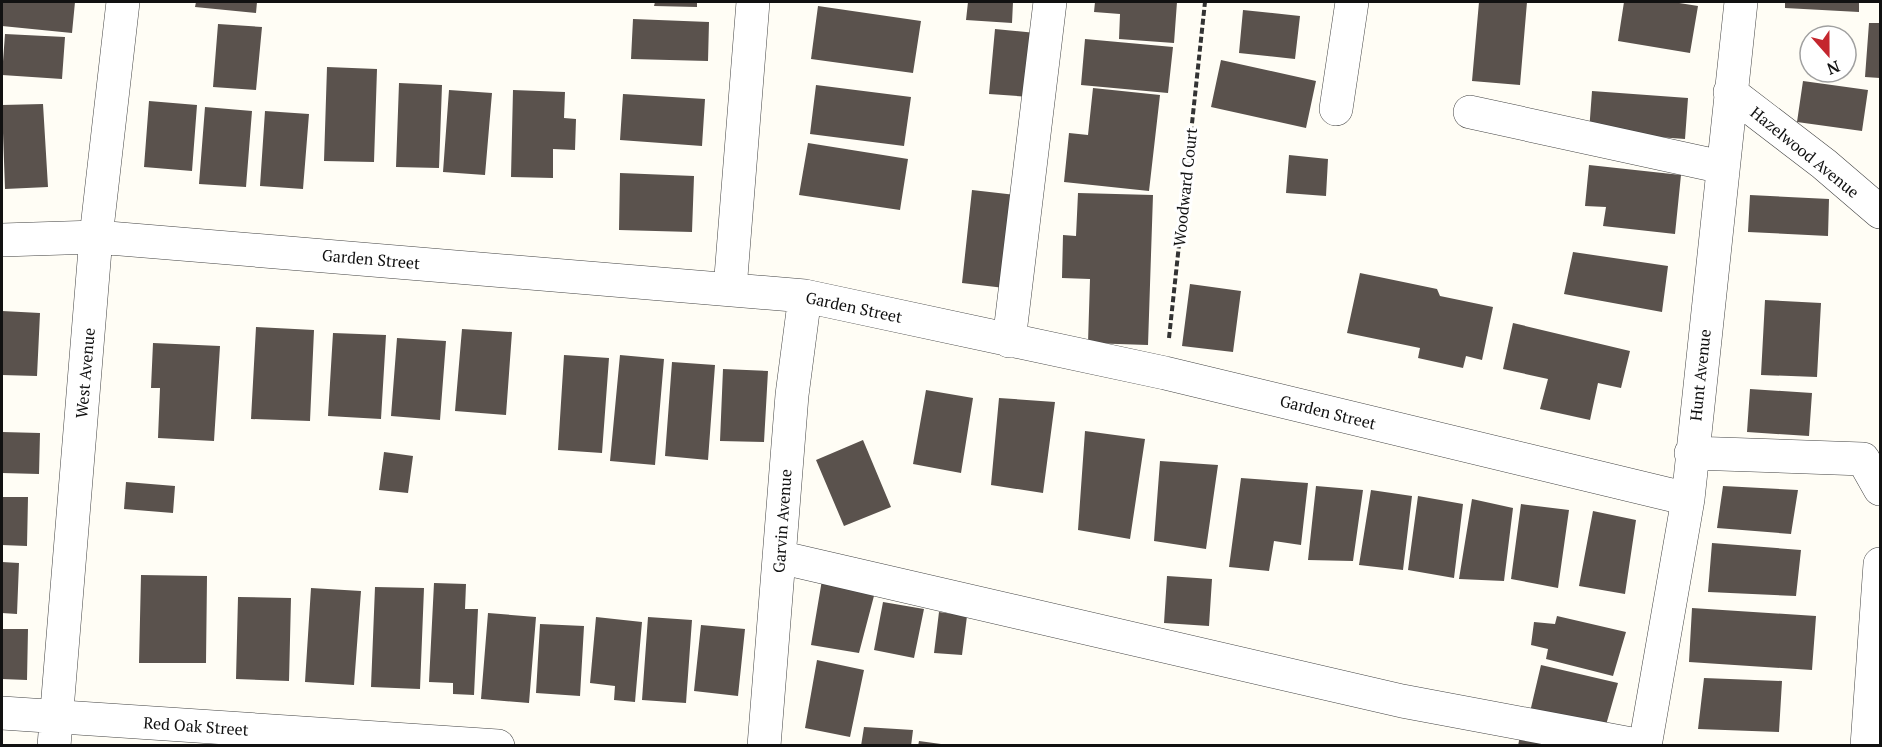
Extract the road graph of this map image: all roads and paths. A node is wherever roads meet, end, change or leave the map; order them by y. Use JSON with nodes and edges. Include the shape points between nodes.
{"nodes":[{"id":1,"x":123,"y":2,"type":"edge"},
{"id":2,"x":753,"y":2,"type":"edge"},
{"id":3,"x":1050,"y":2,"type":"edge"},
{"id":4,"x":1205,"y":2,"type":"edge"},
{"id":5,"x":1352,"y":2,"type":"edge"},
{"id":6,"x":1741,"y":2,"type":"edge"},
{"id":7,"x":1730,"y":92,"type":"junction"},
{"id":8,"x":1336,"y":109,"type":"dead end"},
{"id":9,"x":1470,"y":112,"type":"dead end"},
{"id":10,"x":1722,"y":167,"type":"junction"},
{"id":11,"x":1881,"y":212,"type":"edge"},
{"id":12,"x":96,"y":237,"type":"junction"},
{"id":13,"x":2,"y":240,"type":"edge"},
{"id":14,"x":730,"y":289,"type":"junction"},
{"id":15,"x":805,"y":296,"type":"junction"},
{"id":16,"x":1009,"y":341,"type":"junction"},
{"id":17,"x":1165,"y":373,"type":"junction"},
{"id":18,"x":1691,"y":453,"type":"junction"},
{"id":19,"x":1881,"y":489,"type":"edge"},
{"id":20,"x":1688,"y":499,"type":"junction"},
{"id":21,"x":779,"y":557,"type":"junction"},
{"id":22,"x":1881,"y":564,"type":"edge"},
{"id":23,"x":2,"y":713,"type":"edge"},
{"id":24,"x":55,"y":731,"type":"edge"},
{"id":25,"x":498,"y":746,"type":"edge"},
{"id":26,"x":764,"y":746,"type":"edge"},
{"id":27,"x":1644,"y":746,"type":"edge"},
{"id":28,"x":1867,"y":746,"type":"edge"}],
"edges":[{"from":1,"to":12,"type":"street","name":"West Avenue"},
{"from":2,"to":14,"type":"street"},
{"from":3,"to":16,"type":"street"},
{"from":4,"to":17,"type":"path","name":"Woodward Court"},
{"from":5,"to":8,"type":"street"},
{"from":6,"to":7,"type":"street","name":"Hunt Avenue"},
{"from":7,"to":10,"type":"street","name":"Hunt Avenue"},
{"from":7,"to":11,"type":"street","name":"Hazelwood Avenue"},
{"from":9,"to":10,"type":"street"},
{"from":10,"to":18,"type":"street","name":"Hunt Avenue"},
{"from":12,"to":13,"type":"street","name":"Garden Street"},
{"from":12,"to":14,"type":"street","name":"Garden Street"},
{"from":12,"to":24,"type":"street","name":"West Avenue"},
{"from":14,"to":15,"type":"street","name":"Garden Street"},
{"from":15,"to":16,"type":"street","name":"Garden Street"},
{"from":15,"to":21,"type":"street","name":"Garvin Avenue","via":[[792,395]]},
{"from":16,"to":17,"type":"street","name":"Garden Street"},
{"from":17,"to":20,"type":"street","name":"Garden Street"},
{"from":18,"to":19,"type":"street","via":[[1863,459]]},
{"from":18,"to":20,"type":"street","name":"Hunt Avenue"},
{"from":20,"to":27,"type":"street","name":"Hunt Avenue"},
{"from":21,"to":26,"type":"street","name":"Garvin Avenue"},
{"from":21,"to":27,"type":"street","via":[[1402,701]]},
{"from":22,"to":28,"type":"street"},
{"from":23,"to":24,"type":"street","name":"Red Oak Street"},
{"from":24,"to":25,"type":"street","name":"Red Oak Street"}]}
